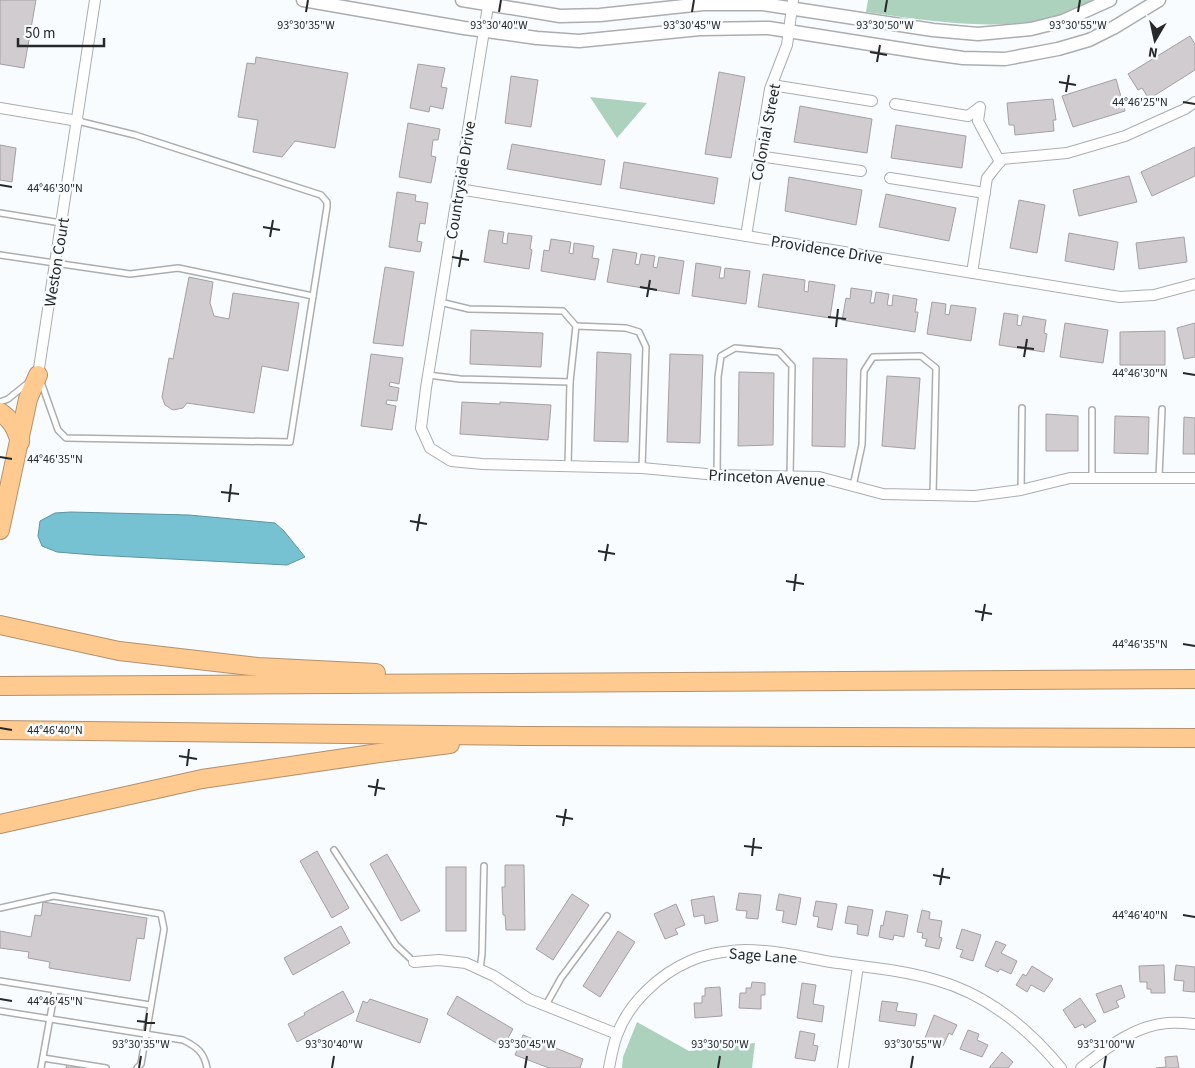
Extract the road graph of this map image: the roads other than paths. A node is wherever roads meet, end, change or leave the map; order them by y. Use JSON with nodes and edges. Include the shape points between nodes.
{"nodes":[{"id":1,"x":95,"y":0,"type":"edge"},
{"id":2,"x":303,"y":0,"type":"edge"},
{"id":3,"x":462,"y":0,"type":"edge"},
{"id":4,"x":1110,"y":0,"type":"edge"},
{"id":5,"x":1159,"y":0,"type":"edge"},
{"id":6,"x":489,"y":2,"type":"edge"},
{"id":7,"x":793,"y":4,"type":"edge"},
{"id":8,"x":484,"y":30,"type":"junction"},
{"id":9,"x":789,"y":32,"type":"junction"},
{"id":10,"x":772,"y":85,"type":"junction"},
{"id":11,"x":872,"y":101,"type":"dead end"},
{"id":12,"x":1195,"y":102,"type":"edge"},
{"id":13,"x":895,"y":104,"type":"dead end"},
{"id":14,"x":0,"y":108,"type":"edge"},
{"id":15,"x":78,"y":121,"type":"junction"},
{"id":16,"x":759,"y":156,"type":"junction"},
{"id":17,"x":1000,"y":162,"type":"junction"},
{"id":18,"x":861,"y":171,"type":"dead end"},
{"id":19,"x":890,"y":178,"type":"dead end"},
{"id":20,"x":458,"y":189,"type":"junction"},
{"id":21,"x":985,"y":192,"type":"junction"},
{"id":22,"x":0,"y":213,"type":"edge"},
{"id":23,"x":62,"y":223,"type":"junction"},
{"id":24,"x":746,"y":236,"type":"junction"},
{"id":25,"x":0,"y":255,"type":"edge"},
{"id":26,"x":56,"y":264,"type":"junction"},
{"id":27,"x":972,"y":273,"type":"junction"},
{"id":28,"x":1195,"y":284,"type":"edge"},
{"id":29,"x":313,"y":296,"type":"junction"},
{"id":30,"x":440,"y":302,"type":"junction"},
{"id":31,"x":576,"y":326,"type":"junction"},
{"id":32,"x":38,"y":375,"type":"junction"},
{"id":33,"x":428,"y":375,"type":"junction"},
{"id":34,"x":570,"y":382,"type":"junction"},
{"id":35,"x":0,"y":402,"type":"edge"},
{"id":36,"x":1022,"y":408,"type":"dead end"},
{"id":37,"x":1162,"y":409,"type":"dead end"},
{"id":38,"x":1092,"y":410,"type":"dead end"},
{"id":39,"x":0,"y":412,"type":"edge"},
{"id":40,"x":20,"y":442,"type":"junction"},
{"id":41,"x":430,"y":448,"type":"joint"},
{"id":42,"x":568,"y":466,"type":"junction"},
{"id":43,"x":642,"y":468,"type":"junction"},
{"id":44,"x":718,"y":475,"type":"junction"},
{"id":45,"x":790,"y":476,"type":"junction"},
{"id":46,"x":1092,"y":477,"type":"junction"},
{"id":47,"x":1159,"y":477,"type":"junction"},
{"id":48,"x":1195,"y":478,"type":"edge"},
{"id":49,"x":853,"y":486,"type":"junction"},
{"id":50,"x":1021,"y":490,"type":"junction"},
{"id":51,"x":933,"y":495,"type":"junction"},
{"id":52,"x":0,"y":530,"type":"edge"},
{"id":53,"x":0,"y":625,"type":"edge"},
{"id":54,"x":1195,"y":679,"type":"edge"},
{"id":55,"x":556,"y":683,"type":"junction"},
{"id":56,"x":0,"y":686,"type":"edge"},
{"id":57,"x":0,"y":730,"type":"edge"},
{"id":58,"x":522,"y":736,"type":"junction"},
{"id":59,"x":1195,"y":738,"type":"edge"},
{"id":60,"x":0,"y":824,"type":"edge"},
{"id":61,"x":334,"y":850,"type":"dead end"},
{"id":62,"x":484,"y":866,"type":"dead end"},
{"id":63,"x":0,"y":908,"type":"edge"},
{"id":64,"x":607,"y":916,"type":"dead end"},
{"id":65,"x":414,"y":962,"type":"joint"},
{"id":66,"x":858,"y":966,"type":"junction"},
{"id":67,"x":480,"y":969,"type":"junction"},
{"id":68,"x":0,"y":981,"type":"edge"},
{"id":69,"x":55,"y":990,"type":"junction"},
{"id":70,"x":150,"y":1005,"type":"junction"},
{"id":71,"x":546,"y":1006,"type":"junction"},
{"id":72,"x":0,"y":1011,"type":"edge"},
{"id":73,"x":50,"y":1019,"type":"junction"},
{"id":74,"x":1195,"y":1024,"type":"edge"},
{"id":75,"x":617,"y":1034,"type":"junction"},
{"id":76,"x":146,"y":1035,"type":"junction"},
{"id":77,"x":43,"y":1058,"type":"junction"},
{"id":78,"x":41,"y":1068,"type":"edge"},
{"id":79,"x":106,"y":1068,"type":"edge"},
{"id":80,"x":137,"y":1068,"type":"edge"},
{"id":81,"x":207,"y":1068,"type":"edge"},
{"id":82,"x":609,"y":1068,"type":"edge"},
{"id":83,"x":843,"y":1068,"type":"edge"},
{"id":84,"x":1061,"y":1068,"type":"edge"},
{"id":85,"x":1081,"y":1068,"type":"edge"}],
"edges":[{"from":1,"to":15,"type":"street","name":"Weston Court"},
{"from":2,"to":8,"type":"street"},
{"from":3,"to":6,"type":"street"},
{"from":4,"to":7,"type":"street","via":[[1063,22],[978,34],[933,30]]},
{"from":5,"to":9,"type":"street","via":[[1089,40],[1005,59],[963,58]]},
{"from":6,"to":7,"type":"street","via":[[560,16],[703,4]]},
{"from":6,"to":8,"type":"street","name":"Countryside Drive"},
{"from":7,"to":9,"type":"street","name":"Colonial Street"},
{"from":8,"to":9,"type":"street","via":[[579,41],[700,29],[768,28]]},
{"from":8,"to":20,"type":"street","name":"Countryside Drive"},
{"from":9,"to":10,"type":"street","name":"Colonial Street"},
{"from":10,"to":11,"type":"street"},
{"from":10,"to":16,"type":"street","name":"Colonial Street"},
{"from":12,"to":17,"type":"street","via":[[1125,136],[1067,153],[1002,159]]},
{"from":13,"to":17,"type":"street","via":[[968,116],[980,107],[978,121]]},
{"from":14,"to":15,"type":"street"},
{"from":15,"to":23,"type":"street","name":"Weston Court"},
{"from":15,"to":29,"type":"lane","via":[[135,135],[321,195],[327,202],[327,208]]},
{"from":16,"to":18,"type":"street"},
{"from":16,"to":24,"type":"street","name":"Colonial Street"},
{"from":17,"to":21,"type":"street","via":[[987,178]]},
{"from":19,"to":21,"type":"street"},
{"from":20,"to":24,"type":"street","name":"Providence Drive"},
{"from":20,"to":30,"type":"street","name":"Countryside Drive"},
{"from":21,"to":27,"type":"street"},
{"from":22,"to":23,"type":"lane"},
{"from":23,"to":26,"type":"street","name":"Weston Court"},
{"from":24,"to":27,"type":"street","name":"Providence Drive"},
{"from":25,"to":26,"type":"lane"},
{"from":26,"to":29,"type":"lane","via":[[130,274],[178,268]]},
{"from":26,"to":32,"type":"street","name":"Weston Court"},
{"from":27,"to":28,"type":"street","name":"Providence Drive","via":[[1120,297],[1154,295]]},
{"from":29,"to":32,"type":"lane","via":[[290,442],[66,438],[58,430]]},
{"from":30,"to":31,"type":"lane","via":[[469,309],[563,311]]},
{"from":30,"to":33,"type":"street","name":"Countryside Drive"},
{"from":31,"to":34,"type":"lane"},
{"from":31,"to":43,"type":"lane","via":[[626,328],[639,332],[646,347]]},
{"from":32,"to":35,"type":"lane"},
{"from":32,"to":40,"type":"highway","via":[[28,400]]},
{"from":33,"to":34,"type":"lane"},
{"from":33,"to":41,"type":"street","name":"Countryside Drive","via":[[421,428]]},
{"from":34,"to":42,"type":"lane"},
{"from":36,"to":50,"type":"lane"},
{"from":37,"to":47,"type":"lane"},
{"from":38,"to":46,"type":"lane"},
{"from":39,"to":40,"type":"highway","via":[[11,421]]},
{"from":40,"to":52,"type":"highway"},
{"from":41,"to":42,"type":"street","name":"Princeton Avenue","via":[[451,461]]},
{"from":42,"to":43,"type":"street","name":"Princeton Avenue"},
{"from":43,"to":44,"type":"street","name":"Princeton Avenue"},
{"from":44,"to":45,"type":"street","name":"Princeton Avenue"},
{"from":44,"to":45,"type":"lane","via":[[718,377],[721,356],[735,348],[778,352],[792,366]]},
{"from":45,"to":49,"type":"street","name":"Princeton Avenue","via":[[819,477]]},
{"from":46,"to":47,"type":"street","name":"Princeton Avenue"},
{"from":46,"to":50,"type":"street","name":"Princeton Avenue","via":[[1070,478]]},
{"from":47,"to":48,"type":"street","name":"Princeton Avenue"},
{"from":49,"to":51,"type":"street","name":"Princeton Avenue","via":[[883,494]]},
{"from":49,"to":51,"type":"lane","via":[[862,445],[864,371],[873,357],[921,356],[936,368]]},
{"from":50,"to":51,"type":"street","name":"Princeton Avenue","via":[[975,496]]},
{"from":53,"to":55,"type":"highway","via":[[120,651],[258,667]]},
{"from":54,"to":55,"type":"highway"},
{"from":55,"to":56,"type":"highway"},
{"from":57,"to":58,"type":"highway"},
{"from":58,"to":59,"type":"highway"},
{"from":58,"to":60,"type":"highway","via":[[202,779]]},
{"from":61,"to":65,"type":"lane","via":[[396,946]]},
{"from":62,"to":67,"type":"lane"},
{"from":63,"to":70,"type":"lane","via":[[54,896],[161,914],[164,929]]},
{"from":64,"to":71,"type":"lane","via":[[561,978]]},
{"from":65,"to":67,"type":"street","via":[[439,960],[466,963]]},
{"from":66,"to":75,"type":"street","name":"Sage Lane","via":[[747,950],[710,954],[689,961],[653,985],[628,1014]]},
{"from":66,"to":83,"type":"street"},
{"from":66,"to":84,"type":"street","name":"Sage Lane","via":[[918,975],[962,990],[1017,1023]]},
{"from":67,"to":71,"type":"street"},
{"from":68,"to":69,"type":"lane"},
{"from":69,"to":70,"type":"lane"},
{"from":69,"to":73,"type":"lane"},
{"from":70,"to":76,"type":"lane"},
{"from":71,"to":75,"type":"street"},
{"from":72,"to":73,"type":"lane"},
{"from":73,"to":76,"type":"lane"},
{"from":73,"to":77,"type":"lane"},
{"from":74,"to":85,"type":"street","via":[[1168,1023],[1144,1028],[1119,1040]]},
{"from":75,"to":82,"type":"street","name":"Sage Lane"},
{"from":76,"to":80,"type":"lane","via":[[141,1064]]},
{"from":76,"to":81,"type":"lane","via":[[183,1040],[196,1046],[203,1054]]},
{"from":77,"to":78,"type":"lane"},
{"from":77,"to":79,"type":"lane"}]}
